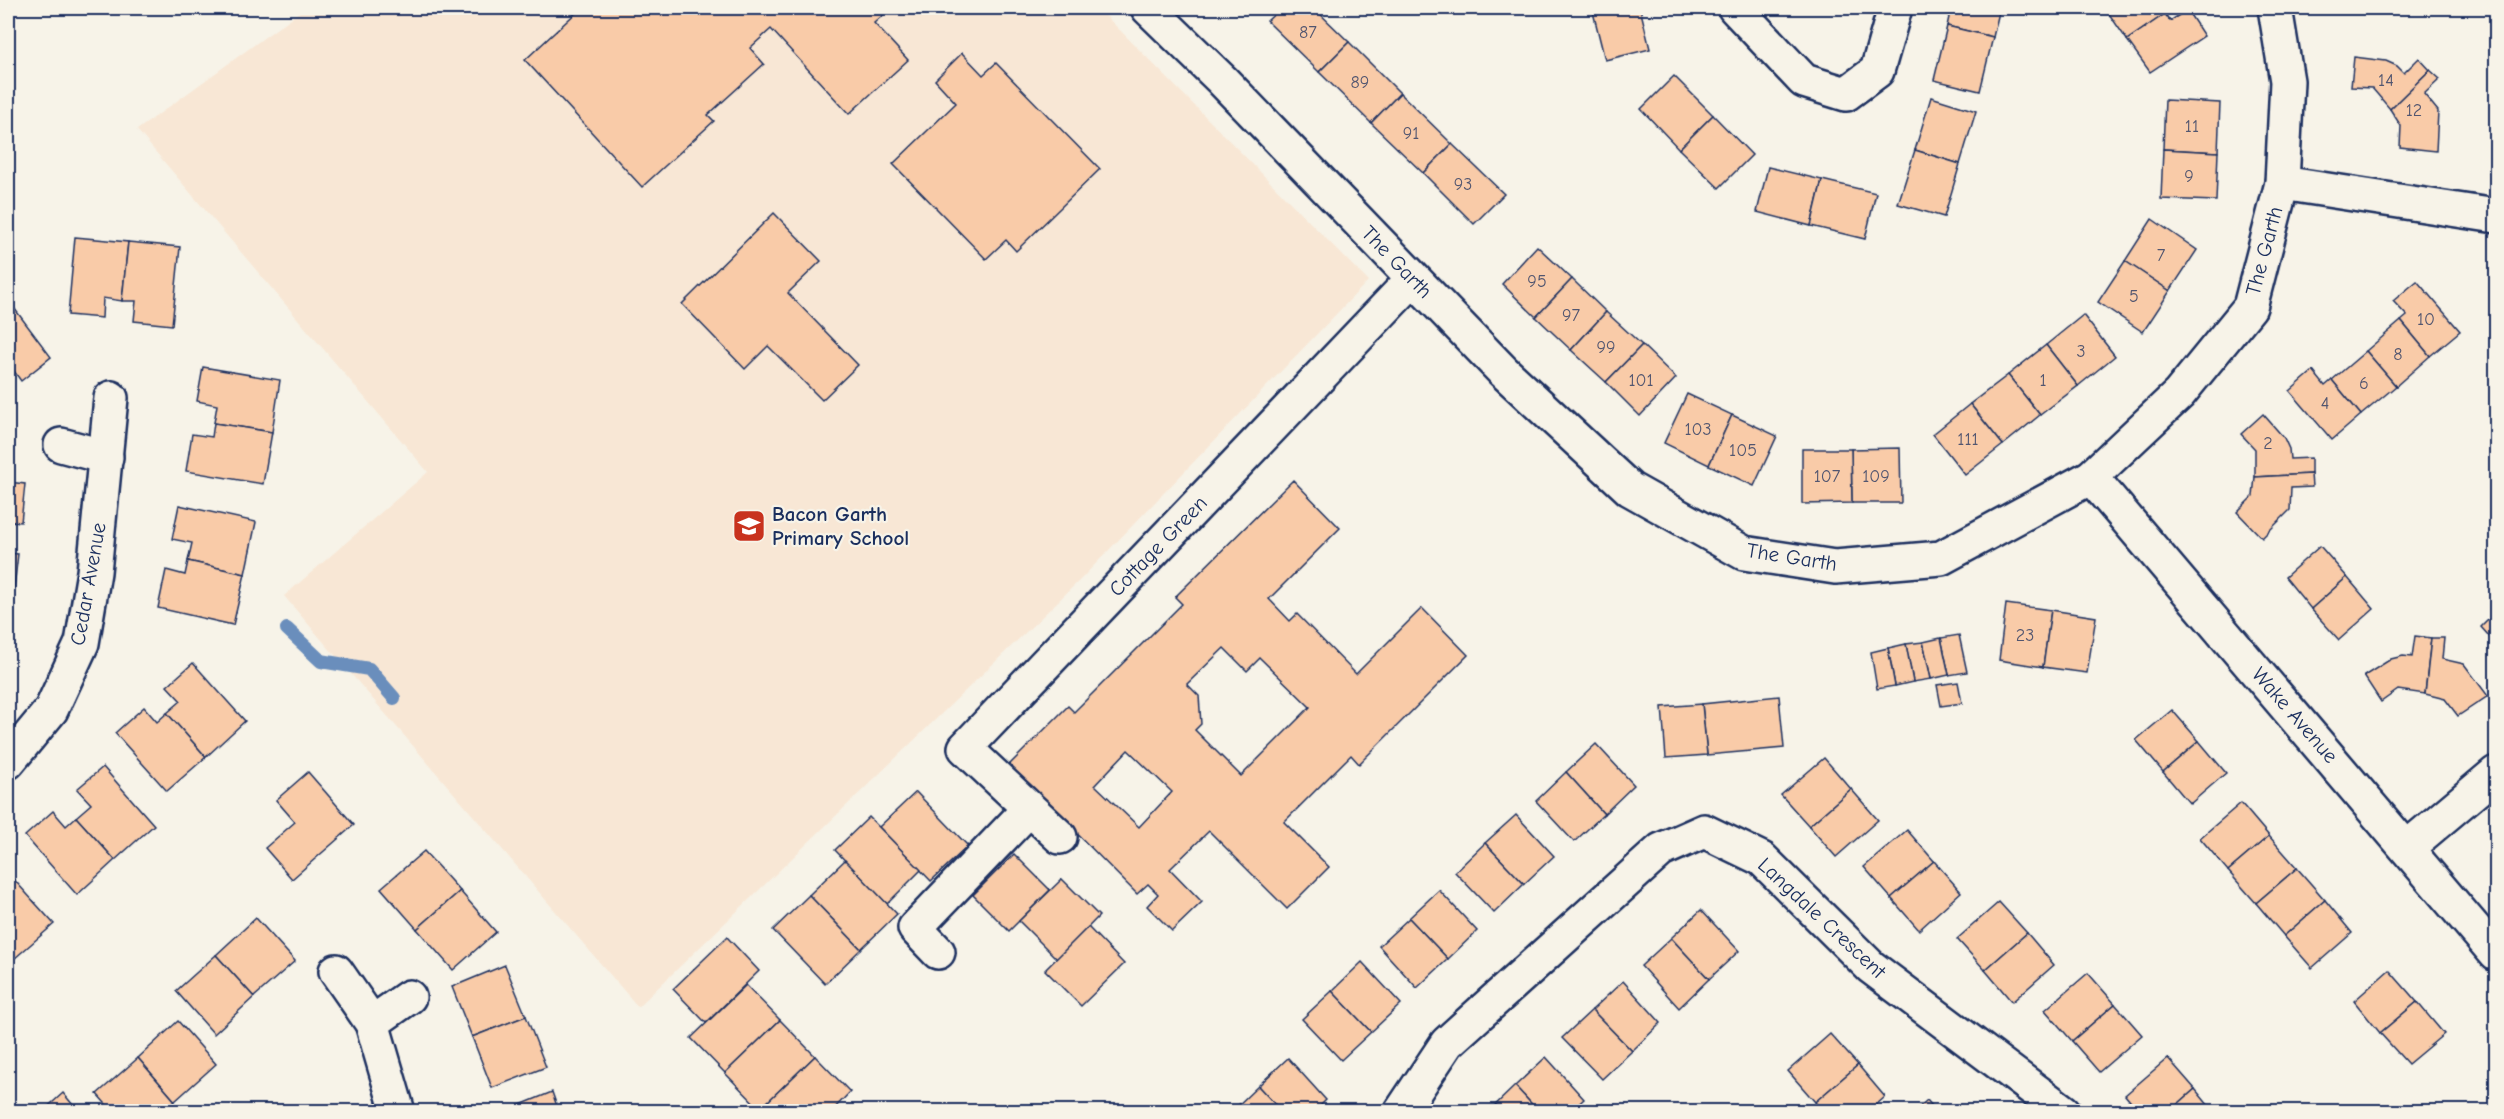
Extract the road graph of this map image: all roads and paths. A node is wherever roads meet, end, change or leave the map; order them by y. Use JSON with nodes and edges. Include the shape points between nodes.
{"nodes":[{"id":1,"x":1149,"y":8,"type":"edge"},
{"id":2,"x":1735,"y":8,"type":"edge"},
{"id":3,"x":1895,"y":8,"type":"edge"},
{"id":4,"x":2274,"y":8,"type":"edge"},
{"id":5,"x":2282,"y":183,"type":"junction"},
{"id":6,"x":2496,"y":216,"type":"edge"},
{"id":7,"x":1413,"y":279,"type":"junction"},
{"id":8,"x":111,"y":398,"type":"dead end"},
{"id":9,"x":61,"y":445,"type":"dead end"},
{"id":10,"x":106,"y":457,"type":"junction"},
{"id":11,"x":2091,"y":477,"type":"junction"},
{"id":12,"x":8,"y":762,"type":"edge"},
{"id":13,"x":2496,"y":773,"type":"edge"},
{"id":14,"x":1029,"y":809,"type":"junction"},
{"id":15,"x":1060,"y":837,"type":"dead end"},
{"id":16,"x":2408,"y":848,"type":"junction"},
{"id":17,"x":938,"y":952,"type":"dead end"},
{"id":18,"x":2496,"y":954,"type":"edge"},
{"id":19,"x":336,"y":971,"type":"dead end"},
{"id":20,"x":409,"y":997,"type":"dead end"},
{"id":21,"x":372,"y":1023,"type":"junction"},
{"id":22,"x":1404,"y":1111,"type":"edge"},
{"id":23,"x":398,"y":1112,"type":"edge"},
{"id":24,"x":2064,"y":1112,"type":"edge"}],
"edges":[{"from":1,"to":7,"type":"street","name":"The Garth"},
{"from":2,"to":3,"type":"street","via":[[1804,81],[1846,94],[1877,71]]},
{"from":4,"to":5,"type":"street","name":"The Garth","via":[[2287,81]]},
{"from":5,"to":6,"type":"street"},
{"from":5,"to":11,"type":"street","name":"The Garth","via":[[2250,307],[2179,394]]},
{"from":7,"to":11,"type":"street","name":"The Garth","via":[[1503,371],[1630,489],[1744,553],[1835,567],[1941,558]]},
{"from":7,"to":14,"type":"street","name":"Cottage Green","via":[[965,748]]},
{"from":8,"to":10,"type":"street","name":"Cedar Avenue"},
{"from":9,"to":10,"type":"street"},
{"from":10,"to":12,"type":"street","name":"Cedar Avenue","via":[[82,643],[51,710]]},
{"from":11,"to":16,"type":"street","name":"Wake Avenue"},
{"from":13,"to":16,"type":"street"},
{"from":14,"to":15,"type":"street","name":"Cottage Green"},
{"from":14,"to":17,"type":"street","via":[[915,928]]},
{"from":16,"to":18,"type":"street","name":"Wake Avenue"},
{"from":19,"to":21,"type":"street"},
{"from":20,"to":21,"type":"street"},
{"from":21,"to":23,"type":"street"},
{"from":22,"to":24,"type":"street","name":"Langdale Crescent","via":[[1447,1043],[1661,850],[1704,831],[1762,859],[1871,967]]}]}
